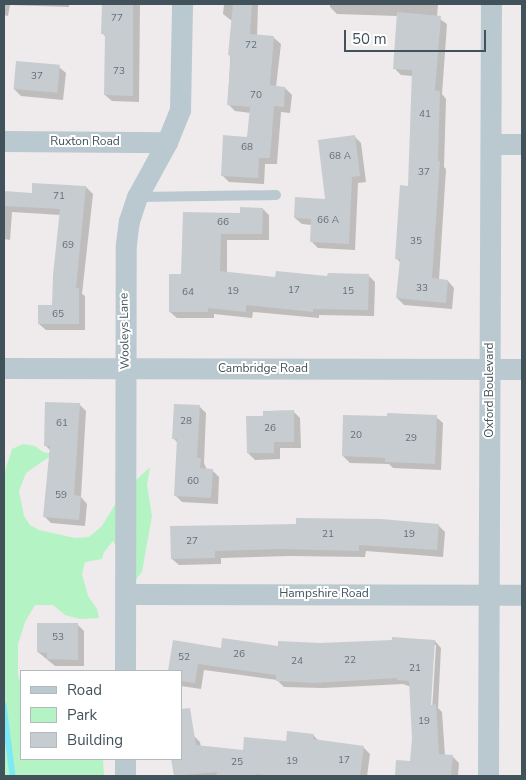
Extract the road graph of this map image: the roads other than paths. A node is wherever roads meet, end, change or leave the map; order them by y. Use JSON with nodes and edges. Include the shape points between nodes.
{"nodes":[{"id":1,"x":182,"y":4,"type":"edge"},
{"id":2,"x":491,"y":4,"type":"edge"},
{"id":3,"x":4,"y":141,"type":"edge"},
{"id":4,"x":167,"y":142,"type":"junction"},
{"id":5,"x":491,"y":144,"type":"junction"},
{"id":6,"x":522,"y":144,"type":"edge"},
{"id":7,"x":276,"y":195,"type":"dead end"},
{"id":8,"x":137,"y":196,"type":"junction"},
{"id":9,"x":4,"y":368,"type":"edge"},
{"id":10,"x":126,"y":368,"type":"junction"},
{"id":11,"x":490,"y":369,"type":"junction"},
{"id":12,"x":522,"y":369,"type":"edge"},
{"id":13,"x":126,"y":594,"type":"junction"},
{"id":14,"x":489,"y":595,"type":"junction"},
{"id":15,"x":522,"y":595,"type":"edge"},
{"id":16,"x":125,"y":670,"type":"edge"},
{"id":17,"x":125,"y":760,"type":"edge"},
{"id":18,"x":125,"y":776,"type":"edge"},
{"id":19,"x":488,"y":776,"type":"edge"}],
"edges":[{"from":1,"to":4,"type":"street","name":"Wooleys Lane","via":[[182,103]]},
{"from":2,"to":5,"type":"street","name":"Oxford Boulevard"},
{"from":3,"to":4,"type":"street","name":"Ruxton Road"},
{"from":4,"to":8,"type":"street","name":"Wooleys Lane"},
{"from":5,"to":6,"type":"street"},
{"from":5,"to":11,"type":"street","name":"Oxford Boulevard"},
{"from":7,"to":8,"type":"lane"},
{"from":8,"to":10,"type":"street","name":"Wooleys Lane","via":[[130,214],[126,244]]},
{"from":9,"to":10,"type":"street","name":"Cambridge Road"},
{"from":10,"to":11,"type":"street","name":"Cambridge Road"},
{"from":10,"to":13,"type":"street","name":"Wooleys Lane"},
{"from":11,"to":12,"type":"street","name":"Cambridge Road"},
{"from":11,"to":14,"type":"street","name":"Oxford Boulevard"},
{"from":13,"to":14,"type":"street","name":"Hampshire Road"},
{"from":13,"to":16,"type":"street","name":"Wooleys Lane"},
{"from":14,"to":15,"type":"street","name":"Hampshire Road"},
{"from":14,"to":19,"type":"street","name":"Oxford Boulevard"},
{"from":17,"to":18,"type":"street"}]}
